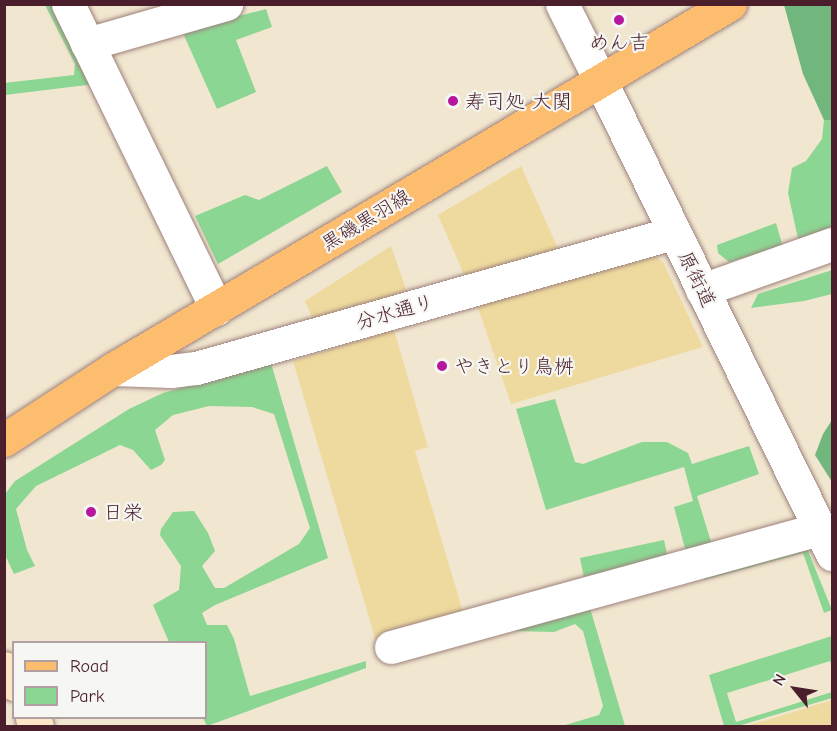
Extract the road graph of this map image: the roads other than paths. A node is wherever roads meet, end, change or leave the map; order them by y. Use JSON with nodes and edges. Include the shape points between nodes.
{"nodes":[{"id":1,"x":68,"y":4,"type":"edge"},
{"id":2,"x":226,"y":4,"type":"edge"},
{"id":3,"x":562,"y":4,"type":"edge"},
{"id":4,"x":730,"y":4,"type":"edge"},
{"id":5,"x":87,"y":44,"type":"junction"},
{"id":6,"x":600,"y":80,"type":"junction"},
{"id":7,"x":674,"y":233,"type":"junction"},
{"id":8,"x":832,"y":244,"type":"edge"},
{"id":9,"x":702,"y":290,"type":"junction"},
{"id":10,"x":217,"y":309,"type":"junction"},
{"id":11,"x":113,"y":369,"type":"junction"},
{"id":12,"x":4,"y":440,"type":"edge"},
{"id":13,"x":826,"y":541,"type":"edge"},
{"id":14,"x":391,"y":647,"type":"dead end"},
{"id":15,"x":4,"y":668,"type":"edge"},
{"id":16,"x":12,"y":681,"type":"edge"}],
"edges":[{"from":1,"to":5,"type":"street"},
{"from":2,"to":5,"type":"street"},
{"from":3,"to":6,"type":"street","name":"原街道"},
{"from":4,"to":6,"type":"main road","name":"黒磯黒羽線"},
{"from":5,"to":10,"type":"street"},
{"from":6,"to":7,"type":"street","name":"原街道"},
{"from":6,"to":10,"type":"main road","name":"黒磯黒羽線"},
{"from":7,"to":9,"type":"street","name":"原街道"},
{"from":7,"to":11,"type":"street","name":"分水通り","via":[[196,368]]},
{"from":8,"to":9,"type":"street"},
{"from":9,"to":13,"type":"street","name":"原街道"},
{"from":10,"to":11,"type":"main road","name":"黒磯黒羽線"},
{"from":11,"to":12,"type":"main road","name":"黒磯黒羽線"},
{"from":13,"to":14,"type":"street"},
{"from":15,"to":16,"type":"main road"}]}
